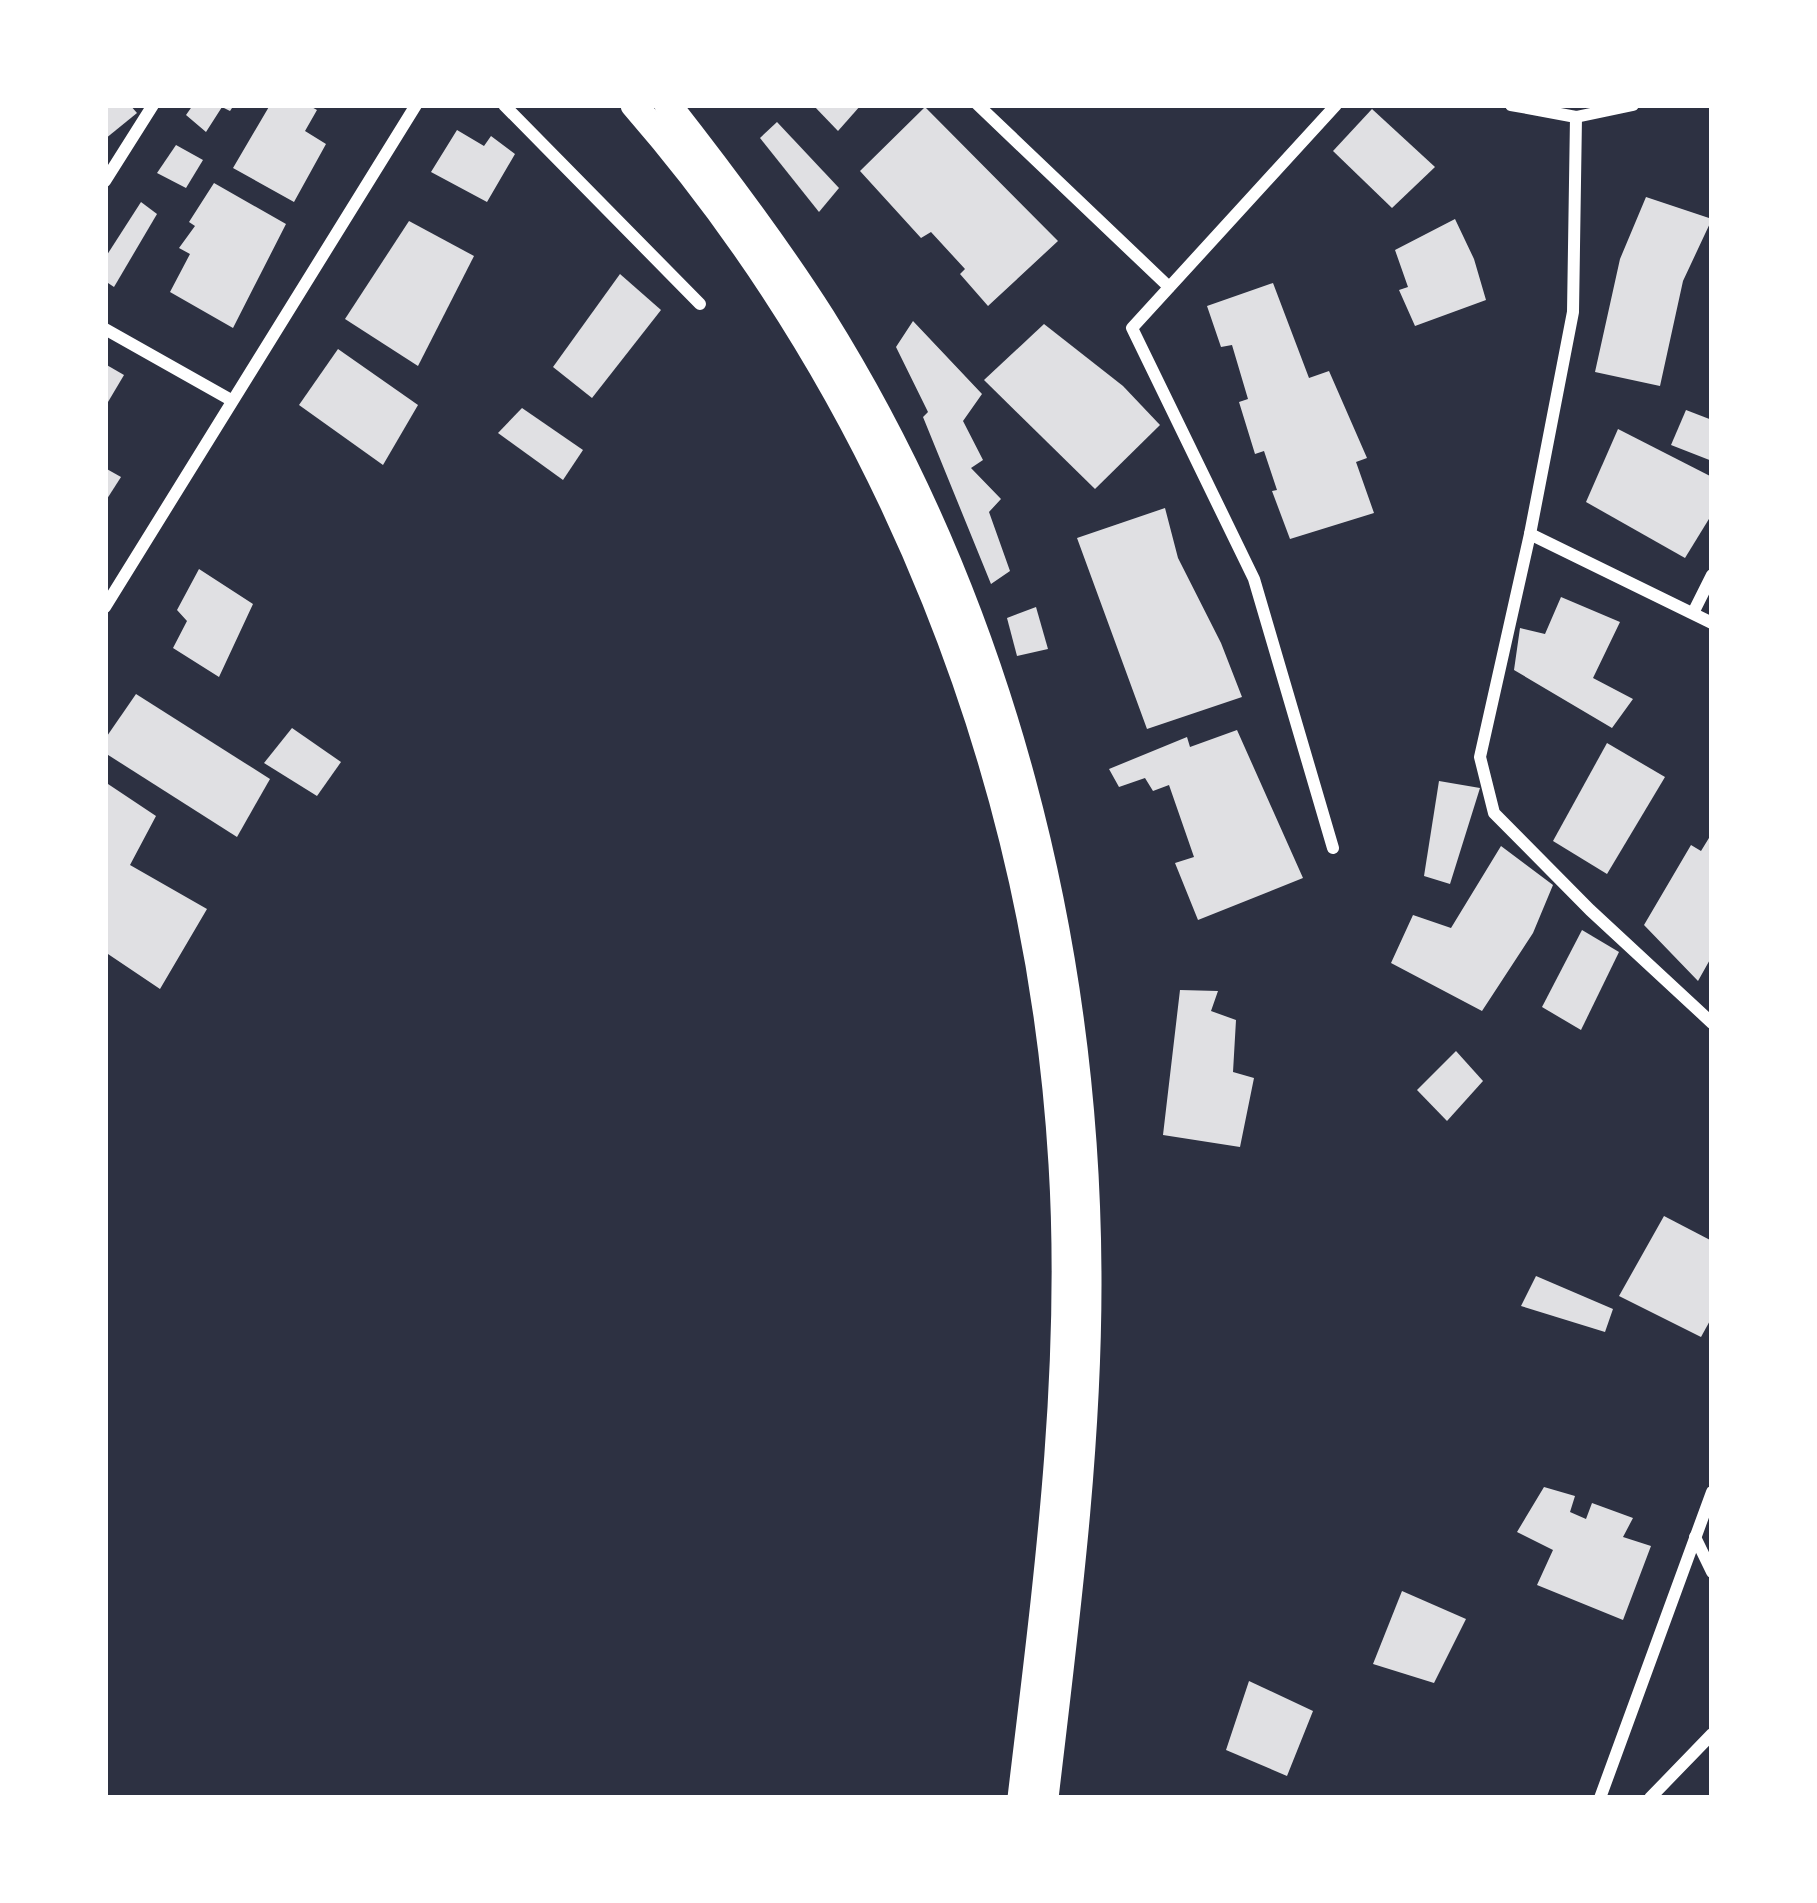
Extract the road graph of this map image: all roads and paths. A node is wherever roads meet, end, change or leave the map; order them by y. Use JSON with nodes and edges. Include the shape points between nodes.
{"nodes":[{"id":1,"x":153,"y":105,"type":"edge"},
{"id":2,"x":416,"y":105,"type":"edge"},
{"id":3,"x":504,"y":105,"type":"edge"},
{"id":4,"x":634,"y":105,"type":"edge"},
{"id":5,"x":668,"y":105,"type":"edge"},
{"id":6,"x":978,"y":105,"type":"edge"},
{"id":7,"x":1336,"y":105,"type":"edge"},
{"id":8,"x":1511,"y":105,"type":"edge"},
{"id":9,"x":1633,"y":105,"type":"edge"},
{"id":10,"x":1576,"y":117,"type":"junction"},
{"id":11,"x":105,"y":181,"type":"edge"},
{"id":12,"x":1169,"y":287,"type":"junction"},
{"id":13,"x":700,"y":304,"type":"dead end"},
{"id":14,"x":105,"y":329,"type":"edge"},
{"id":15,"x":231,"y":400,"type":"junction"},
{"id":16,"x":1530,"y":534,"type":"junction"},
{"id":17,"x":1712,"y":575,"type":"edge"},
{"id":18,"x":105,"y":607,"type":"edge"},
{"id":19,"x":1694,"y":613,"type":"junction"},
{"id":20,"x":1712,"y":623,"type":"edge"},
{"id":21,"x":1333,"y":848,"type":"dead end"},
{"id":22,"x":1712,"y":1023,"type":"edge"},
{"id":23,"x":1712,"y":1492,"type":"edge"},
{"id":24,"x":1696,"y":1537,"type":"junction"},
{"id":25,"x":1712,"y":1572,"type":"edge"},
{"id":26,"x":1712,"y":1734,"type":"edge"},
{"id":27,"x":1021,"y":1798,"type":"edge"},
{"id":28,"x":1045,"y":1798,"type":"edge"},
{"id":29,"x":1600,"y":1798,"type":"edge"},
{"id":30,"x":1650,"y":1798,"type":"edge"}],
"edges":[{"from":1,"to":11,"type":"street"},
{"from":2,"to":15,"type":"street"},
{"from":3,"to":13,"type":"street"},
{"from":4,"to":27,"type":"main road","via":[[740,239],[855,426],[944,619],[1009,822],[1050,1046],[1063,1211],[1059,1448]]},
{"from":5,"to":28,"type":"main road","via":[[821,318],[920,502],[1001,711],[1052,899],[1079,1064],[1088,1286],[1077,1506]]},
{"from":6,"to":12,"type":"street"},
{"from":7,"to":12,"type":"street"},
{"from":8,"to":10,"type":"street"},
{"from":9,"to":10,"type":"street"},
{"from":10,"to":16,"type":"street","via":[[1573,312]]},
{"from":12,"to":21,"type":"street","via":[[1132,328],[1254,580]]},
{"from":14,"to":15,"type":"street"},
{"from":15,"to":18,"type":"street"},
{"from":16,"to":19,"type":"street"},
{"from":16,"to":22,"type":"street","via":[[1480,757],[1494,813]]},
{"from":17,"to":19,"type":"street"},
{"from":19,"to":20,"type":"street"},
{"from":23,"to":24,"type":"street"},
{"from":24,"to":25,"type":"street"},
{"from":24,"to":29,"type":"street"},
{"from":26,"to":30,"type":"street"}]}
